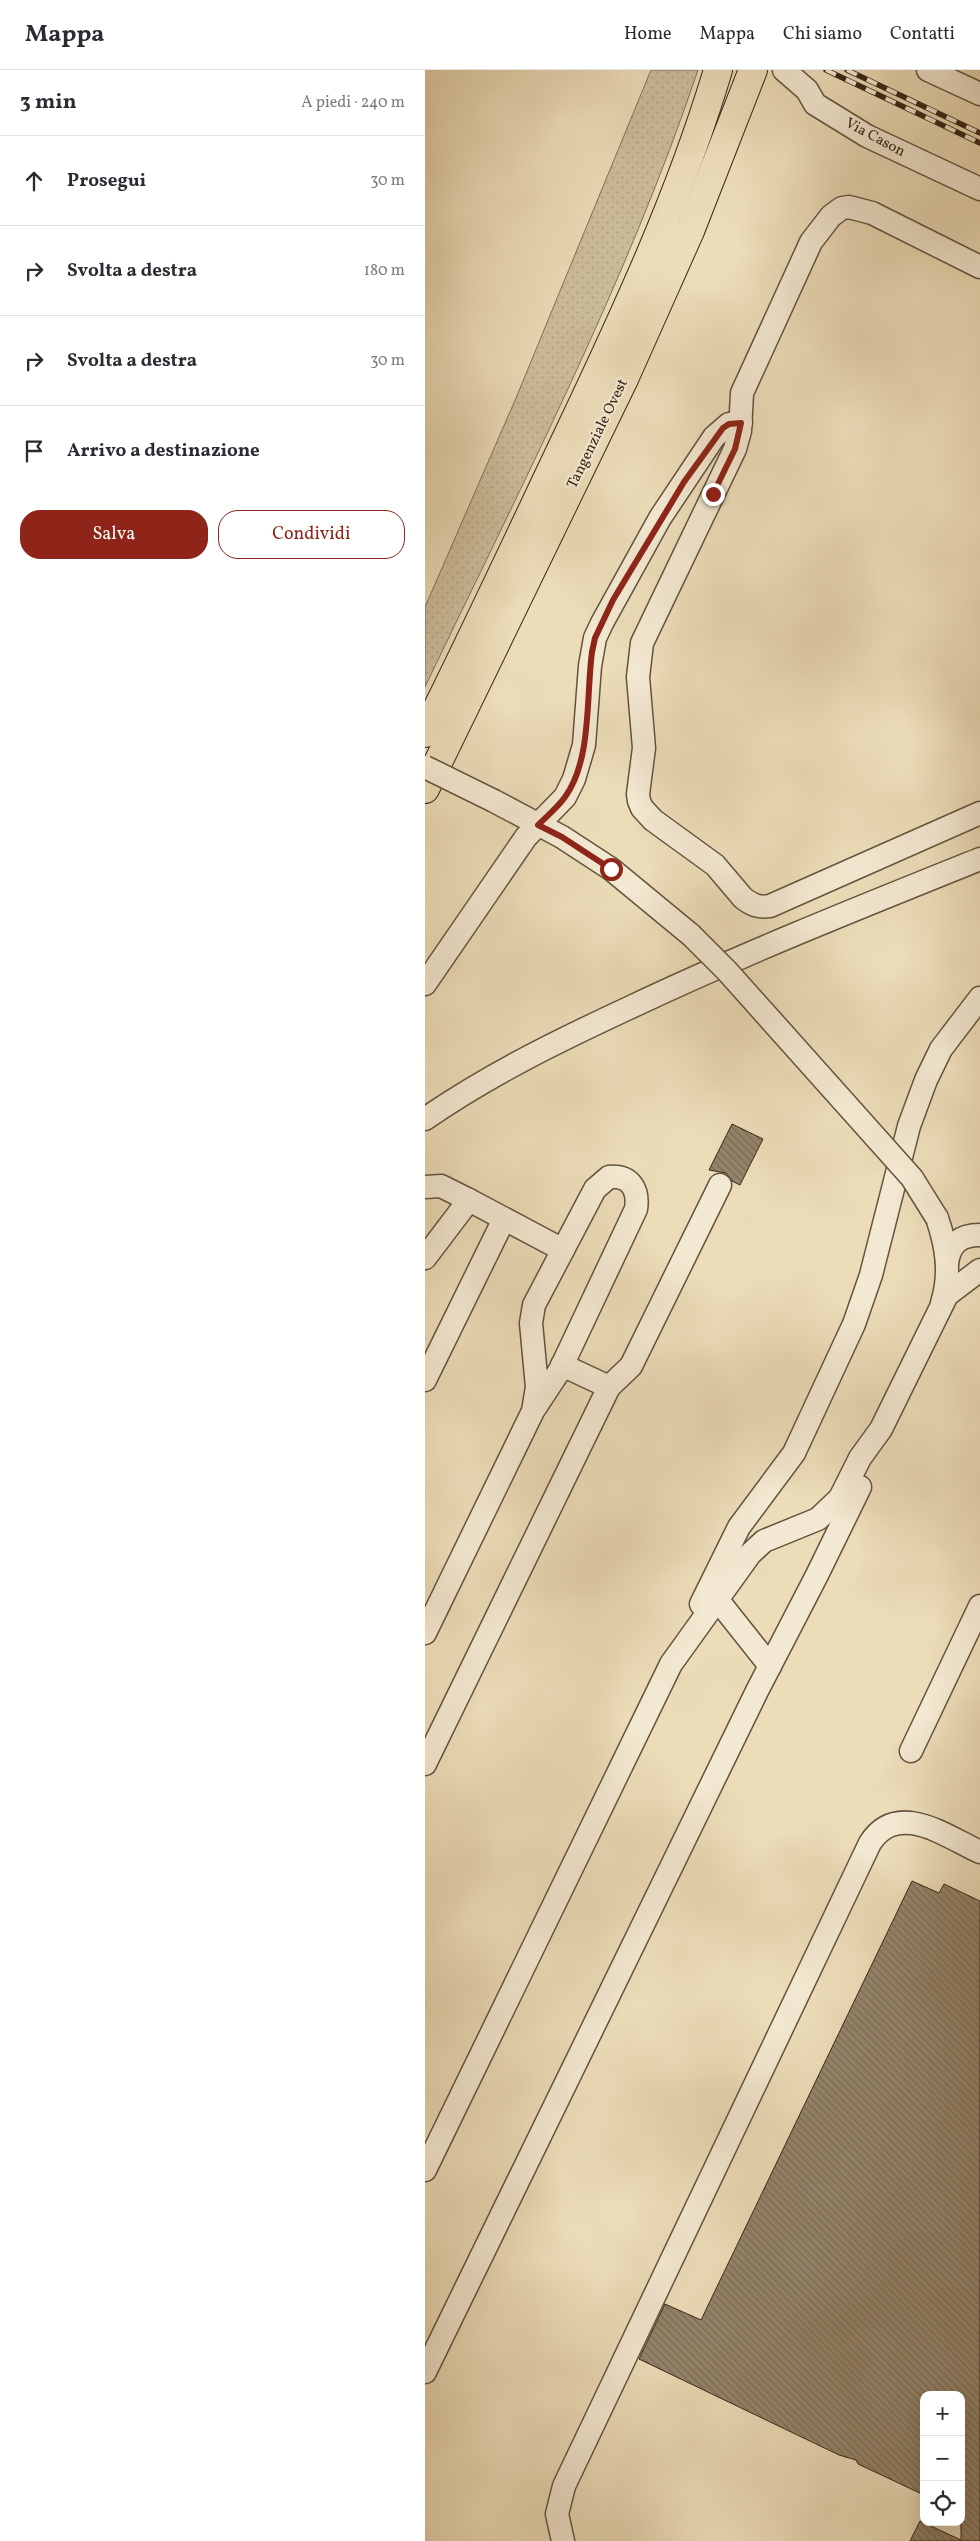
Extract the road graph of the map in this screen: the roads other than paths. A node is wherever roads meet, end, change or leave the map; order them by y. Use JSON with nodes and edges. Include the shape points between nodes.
{"nodes":[{"id":1,"x":718,"y":70,"type":"edge"},
{"id":2,"x":753,"y":70,"type":"edge"},
{"id":3,"x":928,"y":70,"type":"edge"},
{"id":4,"x":787,"y":71,"type":"edge"},
{"id":5,"x":980,"y":94,"type":"edge"},
{"id":6,"x":980,"y":189,"type":"edge"},
{"id":7,"x":980,"y":266,"type":"edge"},
{"id":8,"x":741,"y":423,"type":"junction"},
{"id":9,"x":425,"y":733,"type":"edge"},
{"id":10,"x":425,"y":767,"type":"edge"},
{"id":11,"x":425,"y":789,"type":"edge"},
{"id":12,"x":980,"y":813,"type":"edge"},
{"id":13,"x":538,"y":825,"type":"junction"},
{"id":14,"x":980,"y":859,"type":"edge"},
{"id":15,"x":425,"y":984,"type":"edge"},
{"id":16,"x":980,"y":998,"type":"edge"},
{"id":17,"x":425,"y":1119,"type":"edge"},
{"id":18,"x":720,"y":1185,"type":"dead end"},
{"id":19,"x":425,"y":1187,"type":"edge"},
{"id":20,"x":469,"y":1200,"type":"junction"},
{"id":21,"x":504,"y":1219,"type":"junction"},
{"id":22,"x":980,"y":1235,"type":"edge"},
{"id":23,"x":563,"y":1250,"type":"junction"},
{"id":24,"x":425,"y":1258,"type":"edge"},
{"id":25,"x":947,"y":1263,"type":"junction"},
{"id":26,"x":980,"y":1270,"type":"edge"},
{"id":27,"x":941,"y":1307,"type":"junction"},
{"id":28,"x":562,"y":1365,"type":"junction"},
{"id":29,"x":425,"y":1380,"type":"edge"},
{"id":30,"x":609,"y":1387,"type":"junction"},
{"id":31,"x":533,"y":1411,"type":"junction"},
{"id":32,"x":881,"y":1429,"type":"junction"},
{"id":33,"x":712,"y":1594,"type":"junction"},
{"id":34,"x":980,"y":1606,"type":"edge"},
{"id":35,"x":425,"y":1633,"type":"edge"},
{"id":36,"x":770,"y":1666,"type":"junction"},
{"id":37,"x":911,"y":1751,"type":"dead end"},
{"id":38,"x":425,"y":1764,"type":"edge"},
{"id":39,"x":980,"y":1852,"type":"edge"},
{"id":40,"x":425,"y":2170,"type":"edge"},
{"id":41,"x":425,"y":2372,"type":"edge"},
{"id":42,"x":563,"y":2541,"type":"edge"}],
"edges":[{"from":1,"to":9,"type":"highway","name":"Tangenziale Ovest","via":[[697,139],[667,218],[601,366]]},
{"from":2,"to":11,"type":"highway","name":"Tangenziale Ovest","via":[[690,231],[624,379]]},
{"from":3,"to":5,"type":"street"},
{"from":4,"to":6,"type":"street","name":"Via Cason","via":[[807,90],[815,104],[867,136]]},
{"from":7,"to":8,"type":"street","via":[[864,210],[849,207],[837,211],[816,234],[802,260],[742,393]]},
{"from":8,"to":12,"type":"street","via":[[735,449],[642,643],[638,676],[644,748],[638,794],[642,808],[653,820],[703,854],[750,904],[763,907]]},
{"from":8,"to":13,"type":"street","via":[[729,424],[714,437],[660,518],[613,600],[595,638],[584,744],[574,779],[565,797]]},
{"from":10,"to":13,"type":"street","bridge":true},
{"from":13,"to":15,"type":"street","via":[[526,837]]},
{"from":13,"to":25,"type":"street","bridge":true,"via":[[611,869],[691,934],[727,971],[912,1178],[937,1218]]},
{"from":14,"to":17,"type":"street","via":[[698,975],[550,1044],[466,1091]]},
{"from":16,"to":33,"type":"street","via":[[941,1049],[926,1080],[909,1126],[871,1275],[854,1324],[794,1453],[739,1527]]},
{"from":18,"to":30,"type":"street","via":[[631,1366]]},
{"from":19,"to":20,"type":"street","via":[[441,1186]]},
{"from":20,"to":21,"type":"street"},
{"from":20,"to":24,"type":"street"},
{"from":21,"to":23,"type":"street"},
{"from":21,"to":29,"type":"street"},
{"from":22,"to":25,"type":"street","via":[[965,1236],[954,1243]]},
{"from":23,"to":28,"type":"street","via":[[601,1182],[617,1176],[633,1185],[636,1209]]},
{"from":23,"to":31,"type":"street","via":[[532,1313],[537,1387]]},
{"from":25,"to":27,"type":"street","via":[[946,1290]]},
{"from":26,"to":27,"type":"street","via":[[951,1290]]},
{"from":27,"to":32,"type":"street"},
{"from":28,"to":30,"type":"street"},
{"from":28,"to":31,"type":"street"},
{"from":30,"to":38,"type":"street"},
{"from":31,"to":35,"type":"street"},
{"from":32,"to":33,"type":"street","via":[[860,1458],[840,1498],[830,1509],[805,1526],[764,1541]]},
{"from":32,"to":36,"type":"street","via":[[871,1463]]},
{"from":33,"to":36,"type":"street"},
{"from":33,"to":40,"type":"street","via":[[671,1664]]},
{"from":34,"to":37,"type":"street"},
{"from":36,"to":41,"type":"street"},
{"from":39,"to":42,"type":"street","via":[[909,1822],[889,1825],[870,1843],[564,2486],[557,2514]]}]}
